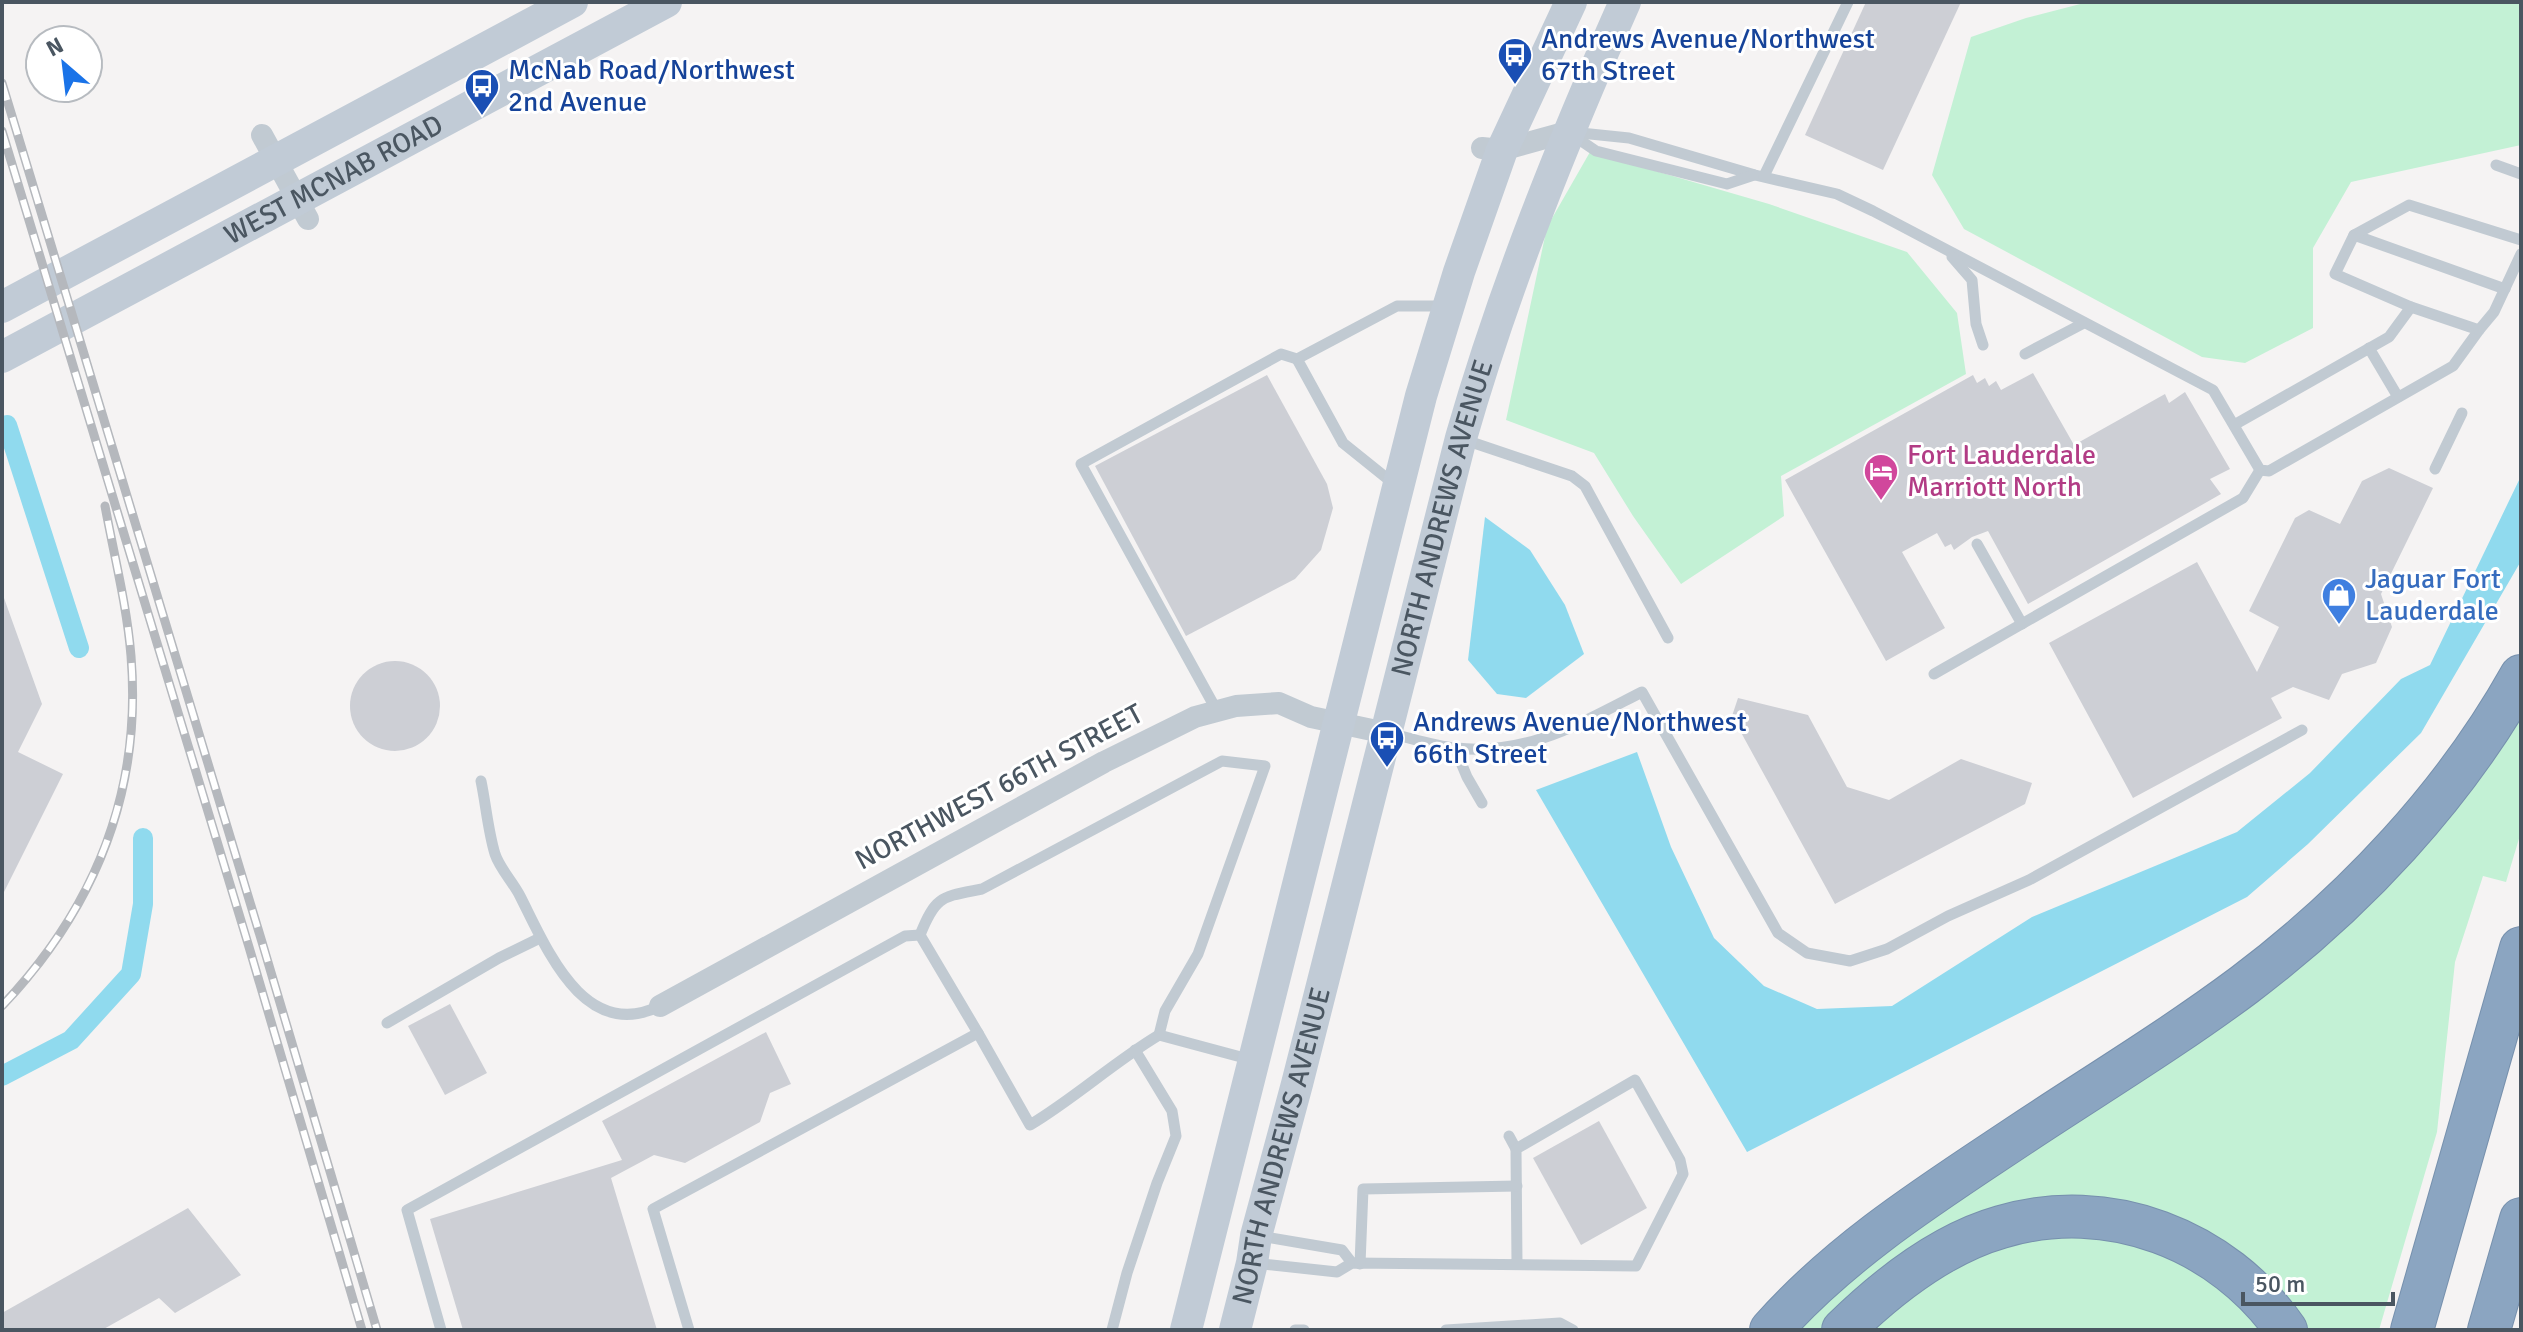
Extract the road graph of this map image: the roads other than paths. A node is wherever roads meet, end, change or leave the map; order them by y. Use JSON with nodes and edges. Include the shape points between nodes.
{"nodes":[{"id":1,"x":572,"y":2,"type":"edge"},
{"id":2,"x":666,"y":2,"type":"edge"},
{"id":3,"x":1571,"y":2,"type":"edge"},
{"id":4,"x":1625,"y":2,"type":"edge"},
{"id":5,"x":1848,"y":2,"type":"edge"},
{"id":6,"x":1567,"y":132,"type":"junction"},
{"id":7,"x":269,"y":148,"type":"junction"},
{"id":8,"x":1492,"y":149,"type":"junction"},
{"id":9,"x":2496,"y":165,"type":"dead end"},
{"id":10,"x":2521,"y":174,"type":"edge"},
{"id":11,"x":1759,"y":175,"type":"junction"},
{"id":12,"x":303,"y":209,"type":"junction"},
{"id":13,"x":2354,"y":235,"type":"junction"},
{"id":14,"x":2521,"y":240,"type":"edge"},
{"id":15,"x":1947,"y":251,"type":"junction"},
{"id":16,"x":2521,"y":254,"type":"edge"},
{"id":17,"x":2505,"y":289,"type":"junction"},
{"id":18,"x":1448,"y":306,"type":"junction"},
{"id":19,"x":2,"y":307,"type":"edge"},
{"id":20,"x":2411,"y":307,"type":"junction"},
{"id":21,"x":2084,"y":323,"type":"junction"},
{"id":22,"x":2479,"y":330,"type":"junction"},
{"id":23,"x":1983,"y":345,"type":"dead end"},
{"id":24,"x":2369,"y":348,"type":"junction"},
{"id":25,"x":2025,"y":354,"type":"dead end"},
{"id":26,"x":2,"y":357,"type":"edge"},
{"id":27,"x":1297,"y":359,"type":"junction"},
{"id":28,"x":2398,"y":397,"type":"junction"},
{"id":29,"x":2462,"y":413,"type":"dead end"},
{"id":30,"x":2234,"y":425,"type":"junction"},
{"id":31,"x":1461,"y":438,"type":"junction"},
{"id":32,"x":2435,"y":469,"type":"dead end"},
{"id":33,"x":2260,"y":470,"type":"junction"},
{"id":34,"x":1397,"y":486,"type":"junction"},
{"id":35,"x":1977,"y":544,"type":"dead end"},
{"id":36,"x":2022,"y":624,"type":"junction"},
{"id":37,"x":1668,"y":638,"type":"dead end"},
{"id":38,"x":1934,"y":674,"type":"dead end"},
{"id":39,"x":2521,"y":676,"type":"edge"},
{"id":40,"x":1217,"y":711,"type":"junction"},
{"id":41,"x":1338,"y":723,"type":"junction"},
{"id":42,"x":2302,"y":730,"type":"dead end"},
{"id":43,"x":1386,"y":733,"type":"junction"},
{"id":44,"x":1455,"y":748,"type":"junction"},
{"id":45,"x":481,"y":781,"type":"dead end"},
{"id":46,"x":1482,"y":803,"type":"dead end"},
{"id":47,"x":920,"y":935,"type":"junction"},
{"id":48,"x":540,"y":938,"type":"junction"},
{"id":49,"x":2521,"y":948,"type":"edge"},
{"id":50,"x":660,"y":1006,"type":"joint"},
{"id":51,"x":387,"y":1023,"type":"dead end"},
{"id":52,"x":978,"y":1033,"type":"junction"},
{"id":53,"x":1159,"y":1035,"type":"junction"},
{"id":54,"x":2521,"y":1049,"type":"edge"},
{"id":55,"x":1135,"y":1050,"type":"junction"},
{"id":56,"x":1253,"y":1061,"type":"junction"},
{"id":57,"x":1509,"y":1136,"type":"dead end"},
{"id":58,"x":1516,"y":1149,"type":"junction"},
{"id":59,"x":1517,"y":1186,"type":"junction"},
{"id":60,"x":2521,"y":1219,"type":"edge"},
{"id":61,"x":1254,"y":1250,"type":"junction"},
{"id":62,"x":1356,"y":1263,"type":"junction"},
{"id":63,"x":1517,"y":1264,"type":"junction"},
{"id":64,"x":1530,"y":1328,"type":"edge"},
{"id":65,"x":441,"y":1330,"type":"edge"},
{"id":66,"x":689,"y":1330,"type":"edge"},
{"id":67,"x":1112,"y":1330,"type":"edge"},
{"id":68,"x":1186,"y":1330,"type":"edge"},
{"id":69,"x":1235,"y":1330,"type":"edge"},
{"id":70,"x":1295,"y":1330,"type":"edge"},
{"id":71,"x":1304,"y":1330,"type":"edge"},
{"id":72,"x":1446,"y":1330,"type":"edge"},
{"id":73,"x":1573,"y":1330,"type":"edge"},
{"id":74,"x":1771,"y":1330,"type":"edge"},
{"id":75,"x":1843,"y":1330,"type":"edge"},
{"id":76,"x":2286,"y":1330,"type":"edge"},
{"id":77,"x":2412,"y":1330,"type":"edge"},
{"id":78,"x":2440,"y":1330,"type":"edge"},
{"id":79,"x":2489,"y":1330,"type":"edge"}],
"edges":[{"from":1,"to":7,"type":"main road","name":"WEST MCNAB ROAD"},
{"from":2,"to":12,"type":"main road","name":"WEST MCNAB ROAD"},
{"from":3,"to":8,"type":"main road","name":"NORTH ANDREWS AVENUE"},
{"from":4,"to":6,"type":"main road","name":"NORTH ANDREWS AVENUE"},
{"from":5,"to":11,"type":"lane"},
{"from":6,"to":8,"type":"street"},
{"from":6,"to":11,"type":"lane","via":[[1629,138]]},
{"from":6,"to":11,"type":"lane","via":[[1596,151],[1727,184]]},
{"from":6,"to":31,"type":"main road","name":"NORTH ANDREWS AVENUE","via":[[1487,349]]},
{"from":7,"to":12,"type":"street"},
{"from":7,"to":19,"type":"main road","name":"WEST MCNAB ROAD"},
{"from":8,"to":18,"type":"main road","name":"NORTH ANDREWS AVENUE"},
{"from":9,"to":10,"type":"lane"},
{"from":11,"to":15,"type":"lane","via":[[1837,194]]},
{"from":12,"to":26,"type":"main road","name":"WEST MCNAB ROAD"},
{"from":13,"to":14,"type":"lane","via":[[2409,205]]},
{"from":13,"to":17,"type":"lane"},
{"from":13,"to":20,"type":"lane","via":[[2335,274]]},
{"from":15,"to":21,"type":"lane"},
{"from":15,"to":23,"type":"lane","via":[[1972,280]]},
{"from":16,"to":17,"type":"lane"},
{"from":17,"to":22,"type":"lane"},
{"from":18,"to":27,"type":"lane","via":[[1397,306]]},
{"from":18,"to":34,"type":"main road","name":"NORTH ANDREWS AVENUE"},
{"from":20,"to":22,"type":"lane"},
{"from":20,"to":24,"type":"lane","via":[[2389,337]]},
{"from":21,"to":25,"type":"lane"},
{"from":21,"to":30,"type":"lane","via":[[2213,390]]},
{"from":22,"to":28,"type":"lane","via":[[2453,366]]},
{"from":24,"to":28,"type":"lane"},
{"from":24,"to":30,"type":"lane"},
{"from":27,"to":34,"type":"lane","via":[[1343,443]]},
{"from":27,"to":40,"type":"lane","via":[[1281,354],[1081,464]]},
{"from":28,"to":33,"type":"lane","via":[[2269,471]]},
{"from":29,"to":32,"type":"lane"},
{"from":30,"to":33,"type":"lane"},
{"from":31,"to":37,"type":"lane","via":[[1572,476],[1585,486]]},
{"from":31,"to":43,"type":"main road","name":"NORTH ANDREWS AVENUE"},
{"from":33,"to":36,"type":"lane","via":[[2243,498]]},
{"from":34,"to":41,"type":"main road","name":"NORTH ANDREWS AVENUE"},
{"from":35,"to":36,"type":"lane"},
{"from":36,"to":38,"type":"lane"},
{"from":39,"to":74,"type":"highway","via":[[2426,811],[2307,934],[2243,986],[1869,1238]]},
{"from":40,"to":41,"type":"street","name":"NORTHWEST 66TH STREET","via":[[1279,703]]},
{"from":40,"to":50,"type":"street","name":"NORTHWEST 66TH STREET","via":[[1104,762]]},
{"from":41,"to":43,"type":"street","name":"NORTHWEST 66TH STREET"},
{"from":41,"to":56,"type":"main road","name":"NORTH ANDREWS AVENUE"},
{"from":42,"to":44,"type":"lane","via":[[2029,880],[1887,949],[1850,961],[1807,953],[1778,933],[1642,692],[1547,738],[1509,749]]},
{"from":43,"to":44,"type":"lane"},
{"from":43,"to":61,"type":"main road","name":"NORTH ANDREWS AVENUE"},
{"from":44,"to":46,"type":"lane"},
{"from":45,"to":48,"type":"lane","via":[[496,856]]},
{"from":47,"to":52,"type":"lane"},
{"from":47,"to":53,"type":"lane","via":[[932,906],[948,896],[982,889],[1222,761],[1265,766],[1198,954],[1165,1011]]},
{"from":47,"to":65,"type":"lane","via":[[905,936],[407,1210]]},
{"from":48,"to":50,"type":"lane","via":[[577,993],[606,1011],[644,1014]]},
{"from":48,"to":51,"type":"lane"},
{"from":49,"to":77,"type":"highway"},
{"from":52,"to":55,"type":"lane","via":[[1030,1125]]},
{"from":52,"to":66,"type":"lane","via":[[653,1209]]},
{"from":53,"to":55,"type":"lane"},
{"from":53,"to":56,"type":"lane"},
{"from":54,"to":78,"type":"highway"},
{"from":55,"to":67,"type":"lane","via":[[1172,1111],[1176,1136]]},
{"from":56,"to":68,"type":"main road","name":"NORTH ANDREWS AVENUE"},
{"from":57,"to":58,"type":"lane"},
{"from":58,"to":59,"type":"lane"},
{"from":58,"to":63,"type":"lane","via":[[1635,1080],[1683,1174],[1636,1266]]},
{"from":59,"to":62,"type":"lane","via":[[1363,1189]]},
{"from":59,"to":63,"type":"lane"},
{"from":60,"to":79,"type":"highway"},
{"from":61,"to":62,"type":"lane","via":[[1337,1272]]},
{"from":61,"to":62,"type":"lane","via":[[1342,1250]]},
{"from":61,"to":69,"type":"main road","name":"NORTH ANDREWS AVENUE"},
{"from":62,"to":63,"type":"lane"},
{"from":64,"to":72,"type":"lane"},
{"from":64,"to":73,"type":"lane","via":[[1560,1323]]},
{"from":70,"to":71,"type":"lane"},
{"from":75,"to":76,"type":"highway","via":[[1904,1278],[1954,1246],[2000,1227],[2079,1216],[2136,1223],[2188,1243],[2250,1287]]}]}
